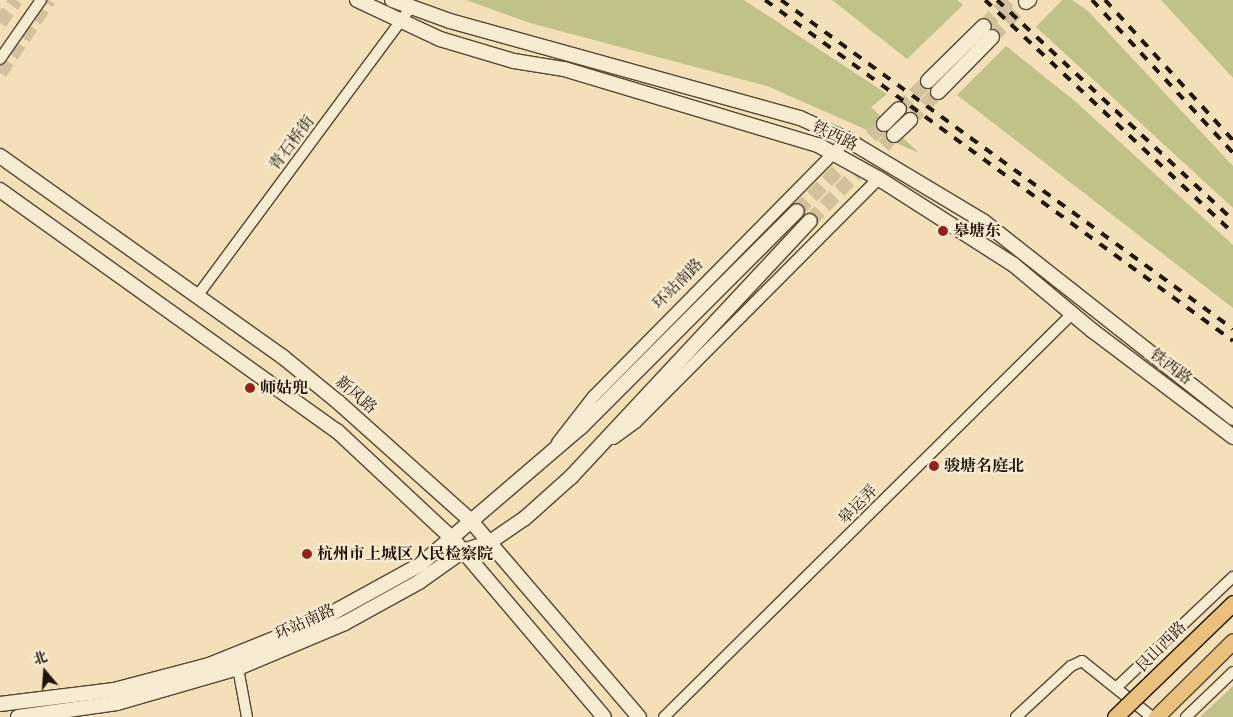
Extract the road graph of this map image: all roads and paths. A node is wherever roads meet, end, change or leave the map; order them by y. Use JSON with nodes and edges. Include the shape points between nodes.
{"nodes":[{"id":1,"x":41,"y":0,"type":"edge"},
{"id":2,"x":357,"y":0,"type":"edge"},
{"id":3,"x":392,"y":0,"type":"edge"},
{"id":4,"x":410,"y":9,"type":"junction"},
{"id":5,"x":401,"y":21,"type":"junction"},
{"id":6,"x":0,"y":59,"type":"edge"},
{"id":7,"x":928,"y":81,"type":"tunnel mouth"},
{"id":8,"x":938,"y":92,"type":"tunnel mouth"},
{"id":9,"x":899,"y":109,"type":"tunnel mouth"},
{"id":10,"x":910,"y":120,"type":"tunnel mouth"},
{"id":11,"x":884,"y":124,"type":"tunnel mouth"},
{"id":12,"x":894,"y":135,"type":"tunnel mouth"},
{"id":13,"x":846,"y":139,"type":"junction"},
{"id":14,"x":832,"y":153,"type":"junction"},
{"id":15,"x":0,"y":156,"type":"edge"},
{"id":16,"x":878,"y":178,"type":"junction"},
{"id":17,"x":0,"y":190,"type":"edge"},
{"id":18,"x":797,"y":211,"type":"tunnel mouth"},
{"id":19,"x":810,"y":220,"type":"tunnel mouth"},
{"id":20,"x":198,"y":296,"type":"junction"},
{"id":21,"x":1073,"y":313,"type":"junction"},
{"id":22,"x":1233,"y":418,"type":"edge"},
{"id":23,"x":1233,"y":437,"type":"edge"},
{"id":24,"x":543,"y":460,"type":"junction"},
{"id":25,"x":571,"y":477,"type":"junction"},
{"id":26,"x":470,"y":521,"type":"junction"},
{"id":27,"x":453,"y":539,"type":"junction"},
{"id":28,"x":490,"y":542,"type":"junction"},
{"id":29,"x":463,"y":551,"type":"junction"},
{"id":30,"x":1233,"y":577,"type":"edge"},
{"id":31,"x":1233,"y":602,"type":"edge"},
{"id":32,"x":1233,"y":641,"type":"edge"},
{"id":33,"x":238,"y":668,"type":"junction"},
{"id":34,"x":1233,"y":672,"type":"edge"},
{"id":35,"x":1117,"y":687,"type":"junction"},
{"id":36,"x":0,"y":704,"type":"edge"},
{"id":37,"x":18,"y":717,"type":"edge"},
{"id":38,"x":247,"y":717,"type":"edge"},
{"id":39,"x":604,"y":717,"type":"edge"},
{"id":40,"x":639,"y":717,"type":"edge"},
{"id":41,"x":664,"y":717,"type":"edge"},
{"id":42,"x":1016,"y":717,"type":"edge"},
{"id":43,"x":1115,"y":717,"type":"edge"},
{"id":44,"x":1152,"y":717,"type":"edge"},
{"id":45,"x":1156,"y":717,"type":"edge"},
{"id":46,"x":1186,"y":717,"type":"edge"}],
"edges":[{"from":1,"to":6,"type":"street"},
{"from":2,"to":5,"type":"main road","name":"铁西路"},
{"from":3,"to":4,"type":"main road","name":"铁西路"},
{"from":4,"to":5,"type":"street","name":"青石桥街"},
{"from":4,"to":13,"type":"main road","name":"铁西路","via":[[800,118]]},
{"from":5,"to":14,"type":"main road","name":"铁西路","via":[[440,40],[514,61],[564,69],[782,132]]},
{"from":5,"to":20,"type":"street","name":"青石桥街"},
{"from":7,"to":8,"type":"main road","via":[[988,32]]},
{"from":9,"to":11,"type":"main road"},
{"from":10,"to":12,"type":"main road"},
{"from":13,"to":14,"type":"street","name":"环站南路"},
{"from":13,"to":22,"type":"main road","name":"铁西路","via":[[983,221]]},
{"from":14,"to":16,"type":"main road","name":"铁西路"},
{"from":14,"to":24,"type":"street","name":"环站南路","via":[[593,396]]},
{"from":15,"to":20,"type":"main road","name":"新风路"},
{"from":16,"to":21,"type":"main road","name":"铁西路","via":[[1014,265]]},
{"from":16,"to":25,"type":"street","name":"环站南路","via":[[636,422],[606,442]]},
{"from":17,"to":27,"type":"main road","via":[[337,431]]},
{"from":18,"to":24,"type":"main road","name":"环站南路","via":[[581,427]]},
{"from":19,"to":25,"type":"main road","name":"环站南路"},
{"from":20,"to":26,"type":"main road","name":"新风路","via":[[317,385]]},
{"from":21,"to":23,"type":"main road","name":"铁西路"},
{"from":21,"to":41,"type":"street","name":"皋运弄"},
{"from":24,"to":26,"type":"main road","name":"环站南路"},
{"from":25,"to":28,"type":"main road","name":"环站南路","via":[[525,518]]},
{"from":26,"to":27,"type":"main road","name":"环站南路"},
{"from":26,"to":28,"type":"main road","name":"新风路"},
{"from":27,"to":29,"type":"main road"},
{"from":27,"to":36,"type":"main road","name":"环站南路","via":[[421,564],[354,603],[304,628],[227,658],[114,690]]},
{"from":28,"to":29,"type":"main road","name":"环站南路"},
{"from":28,"to":40,"type":"main road","name":"新风路"},
{"from":29,"to":33,"type":"main road","name":"环站南路","via":[[368,611],[293,648]]},
{"from":29,"to":39,"type":"main road"},
{"from":30,"to":35,"type":"street","name":"艮山西路"},
{"from":31,"to":43,"type":"main road","name":"艮山西路","bridge":true},
{"from":32,"to":45,"type":"main road"},
{"from":33,"to":37,"type":"main road","name":"环站南路","via":[[117,703]]},
{"from":33,"to":38,"type":"street"},
{"from":34,"to":46,"type":"street"},
{"from":35,"to":42,"type":"street","via":[[1082,661],[1071,666]]},
{"from":35,"to":44,"type":"street"}]}
